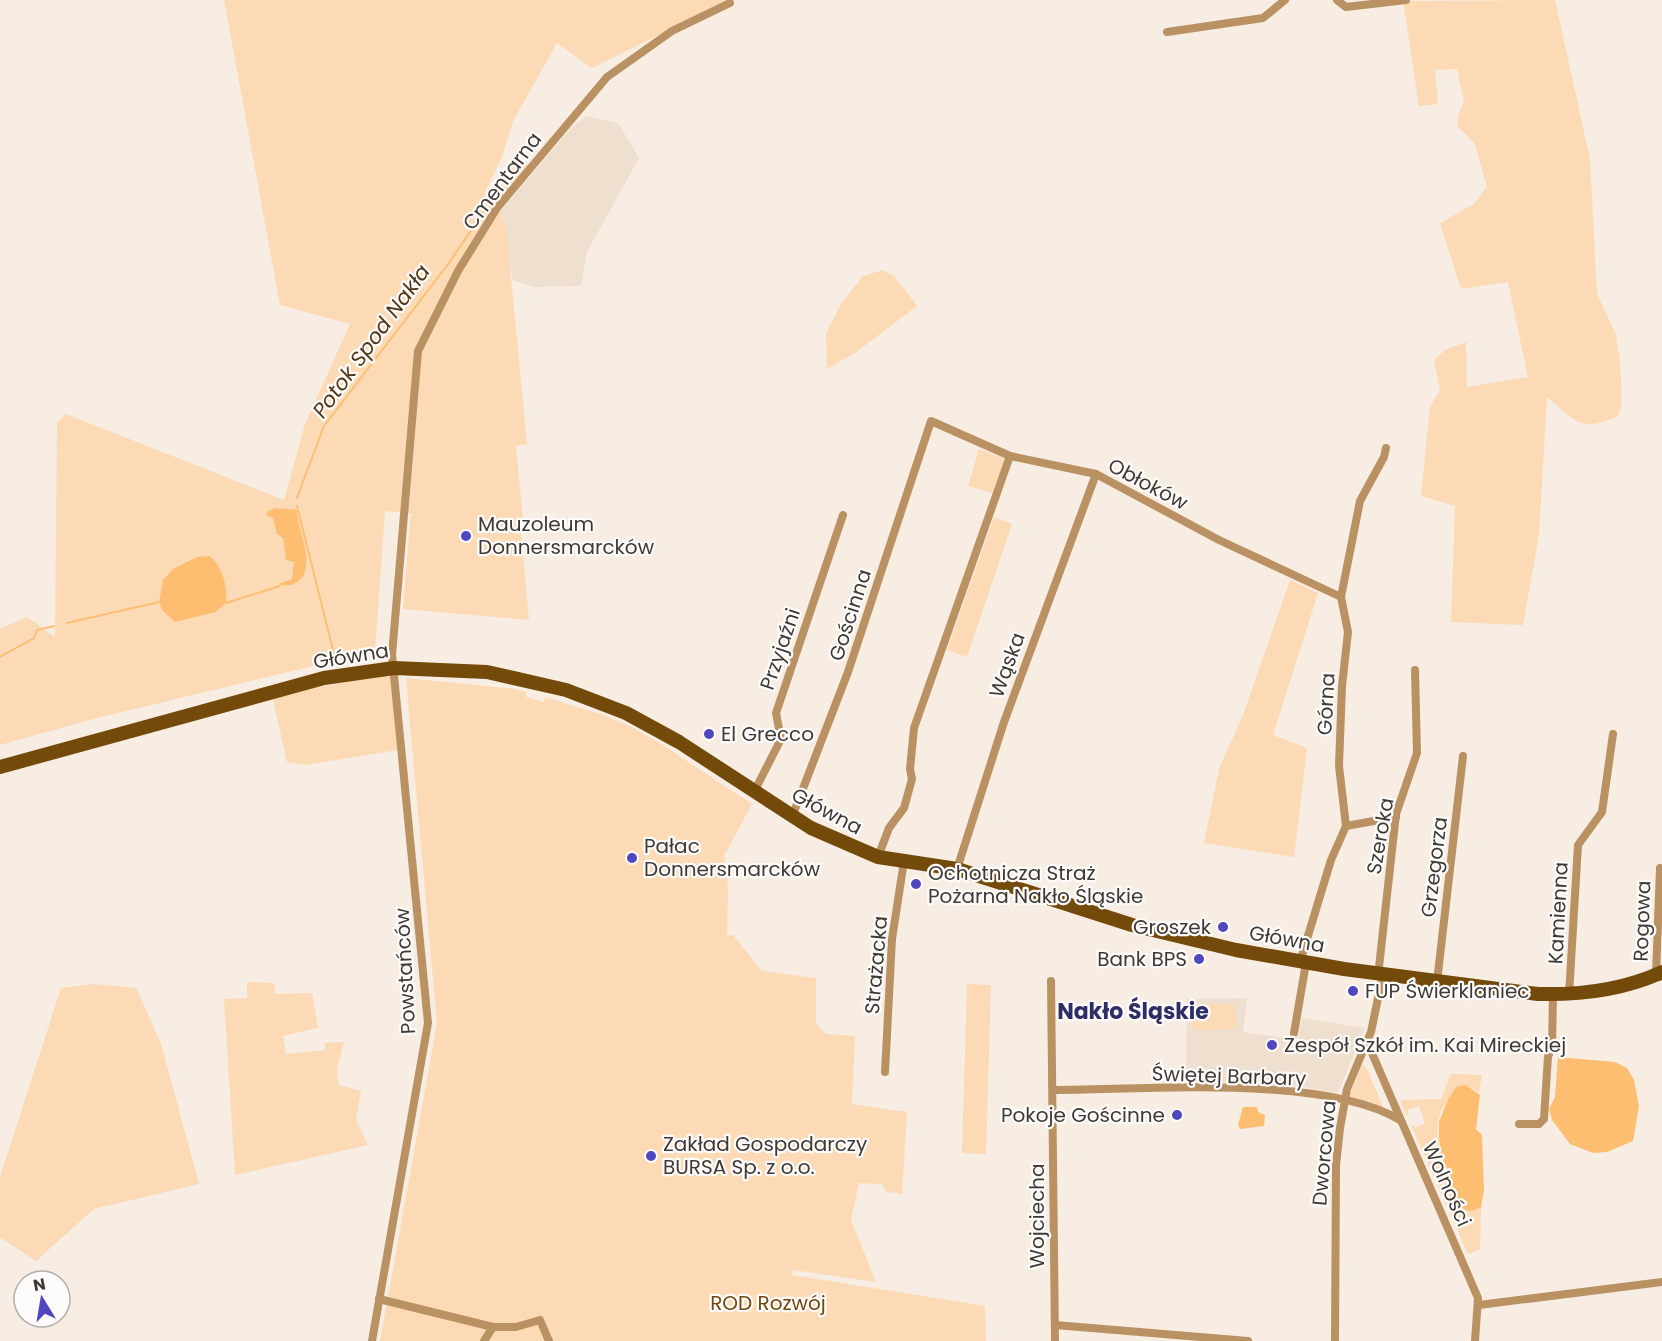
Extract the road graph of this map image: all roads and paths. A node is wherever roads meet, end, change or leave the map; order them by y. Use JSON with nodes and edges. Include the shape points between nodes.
{"nodes":[{"id":1,"x":1285,"y":0,"type":"edge"},
{"id":2,"x":1337,"y":0,"type":"edge"},
{"id":3,"x":1406,"y":0,"type":"edge"},
{"id":4,"x":730,"y":3,"type":"dead end"},
{"id":5,"x":1167,"y":32,"type":"dead end"},
{"id":6,"x":931,"y":422,"type":"joint"},
{"id":7,"x":1386,"y":448,"type":"dead end"},
{"id":8,"x":1010,"y":456,"type":"junction"},
{"id":9,"x":1096,"y":474,"type":"junction"},
{"id":10,"x":843,"y":515,"type":"dead end"},
{"id":11,"x":1341,"y":597,"type":"junction"},
{"id":12,"x":394,"y":668,"type":"junction"},
{"id":13,"x":1415,"y":670,"type":"dead end"},
{"id":14,"x":1614,"y":734,"type":"dead end"},
{"id":15,"x":1463,"y":756,"type":"dead end"},
{"id":16,"x":0,"y":767,"type":"edge"},
{"id":17,"x":754,"y":792,"type":"junction"},
{"id":18,"x":792,"y":816,"type":"junction"},
{"id":19,"x":1396,"y":817,"type":"junction"},
{"id":20,"x":1346,"y":826,"type":"junction"},
{"id":21,"x":878,"y":857,"type":"junction"},
{"id":22,"x":904,"y":861,"type":"junction"},
{"id":23,"x":1660,"y":868,"type":"dead end"},
{"id":24,"x":957,"y":869,"type":"junction"},
{"id":25,"x":1303,"y":963,"type":"junction"},
{"id":26,"x":1379,"y":974,"type":"junction"},
{"id":27,"x":1660,"y":975,"type":"edge"},
{"id":28,"x":1051,"y":981,"type":"dead end"},
{"id":29,"x":1437,"y":982,"type":"junction"},
{"id":30,"x":1553,"y":994,"type":"junction"},
{"id":31,"x":1569,"y":995,"type":"junction"},
{"id":32,"x":1294,"y":1033,"type":"dead end"},
{"id":33,"x":1368,"y":1044,"type":"junction"},
{"id":34,"x":885,"y":1072,"type":"dead end"},
{"id":35,"x":1054,"y":1090,"type":"junction"},
{"id":36,"x":1344,"y":1099,"type":"junction"},
{"id":37,"x":1400,"y":1120,"type":"junction"},
{"id":38,"x":1519,"y":1124,"type":"dead end"},
{"id":39,"x":1662,"y":1282,"type":"edge"},
{"id":40,"x":380,"y":1299,"type":"junction"},
{"id":41,"x":1479,"y":1305,"type":"junction"},
{"id":42,"x":1055,"y":1324,"type":"junction"},
{"id":43,"x":493,"y":1327,"type":"junction"},
{"id":44,"x":1193,"y":1339,"type":"edge"},
{"id":45,"x":372,"y":1341,"type":"edge"},
{"id":46,"x":484,"y":1341,"type":"edge"},
{"id":47,"x":549,"y":1341,"type":"edge"},
{"id":48,"x":1055,"y":1341,"type":"edge"},
{"id":49,"x":1248,"y":1341,"type":"edge"},
{"id":50,"x":1335,"y":1341,"type":"edge"},
{"id":51,"x":1475,"y":1341,"type":"edge"}],
"edges":[{"from":1,"to":5,"type":"street","via":[[1263,18]]},
{"from":2,"to":3,"type":"street","via":[[1346,7]]},
{"from":4,"to":12,"type":"street","name":"Cmentarna","via":[[672,31],[606,77],[497,207],[431,323],[418,351]]},
{"from":6,"to":8,"type":"street","name":"Obłoków"},
{"from":6,"to":18,"type":"street","name":"Gościnna","via":[[848,672]]},
{"from":7,"to":11,"type":"street","name":"Górna","via":[[1360,501]]},
{"from":8,"to":9,"type":"street","name":"Obłoków"},
{"from":8,"to":21,"type":"street","via":[[914,728],[912,779],[904,808],[889,828]]},
{"from":9,"to":11,"type":"street","name":"Obłoków","via":[[1219,540]]},
{"from":9,"to":24,"type":"street","name":"Wąska","via":[[1004,722]]},
{"from":10,"to":17,"type":"street","name":"Przyjaźni","via":[[776,713],[780,739]]},
{"from":11,"to":20,"type":"street","name":"Górna","via":[[1348,632],[1339,766]]},
{"from":12,"to":16,"type":"main road","name":"Główna","via":[[274,690]]},
{"from":12,"to":17,"type":"main road","name":"Główna","via":[[487,672],[587,697],[654,727]]},
{"from":12,"to":40,"type":"street","name":"Powstańców","via":[[428,1023]]},
{"from":13,"to":19,"type":"street","name":"Szeroka","via":[[1417,753]]},
{"from":14,"to":31,"type":"street","name":"Kamienna","via":[[1602,812],[1578,845]]},
{"from":15,"to":29,"type":"street","name":"Grzegorza"},
{"from":17,"to":18,"type":"main road","name":"Główna"},
{"from":18,"to":21,"type":"main road","name":"Główna","via":[[826,837]]},
{"from":19,"to":20,"type":"street"},
{"from":19,"to":26,"type":"street","name":"Szeroka"},
{"from":20,"to":25,"type":"street","via":[[1331,860]]},
{"from":21,"to":22,"type":"main road","name":"Główna"},
{"from":22,"to":24,"type":"main road","name":"Główna"},
{"from":22,"to":34,"type":"street","name":"Strażacka","via":[[892,939]]},
{"from":23,"to":27,"type":"street","name":"Rogowa"},
{"from":24,"to":25,"type":"main road","name":"Główna","via":[[1132,925]]},
{"from":25,"to":26,"type":"main road","name":"Główna"},
{"from":25,"to":32,"type":"street"},
{"from":26,"to":29,"type":"main road","name":"Główna"},
{"from":26,"to":33,"type":"street","name":"Dworcowa","via":[[1382,979]]},
{"from":27,"to":31,"type":"main road","name":"Główna"},
{"from":28,"to":35,"type":"street","name":"Wojciecha"},
{"from":29,"to":30,"type":"main road","name":"Główna"},
{"from":30,"to":31,"type":"main road","name":"Główna"},
{"from":30,"to":38,"type":"street","via":[[1544,1119],[1536,1124]]},
{"from":33,"to":36,"type":"street","name":"Dworcowa"},
{"from":33,"to":37,"type":"street","name":"Wolności"},
{"from":35,"to":36,"type":"street","name":"Świętej Barbary","via":[[1249,1089]]},
{"from":35,"to":42,"type":"street","name":"Wojciecha"},
{"from":36,"to":37,"type":"street","name":"Świętej Barbary"},
{"from":36,"to":50,"type":"street","name":"Dworcowa","via":[[1336,1164]]},
{"from":37,"to":41,"type":"street","name":"Wolności","via":[[1442,1210]]},
{"from":39,"to":41,"type":"street"},
{"from":40,"to":43,"type":"street"},
{"from":40,"to":45,"type":"street","name":"Powstańców"},
{"from":41,"to":51,"type":"street","name":"Wolności"},
{"from":42,"to":44,"type":"street"},
{"from":42,"to":48,"type":"street","name":"Wojciecha"},
{"from":43,"to":46,"type":"street"},
{"from":43,"to":47,"type":"street","via":[[516,1327],[540,1320]]},
{"from":44,"to":49,"type":"street"}]}
